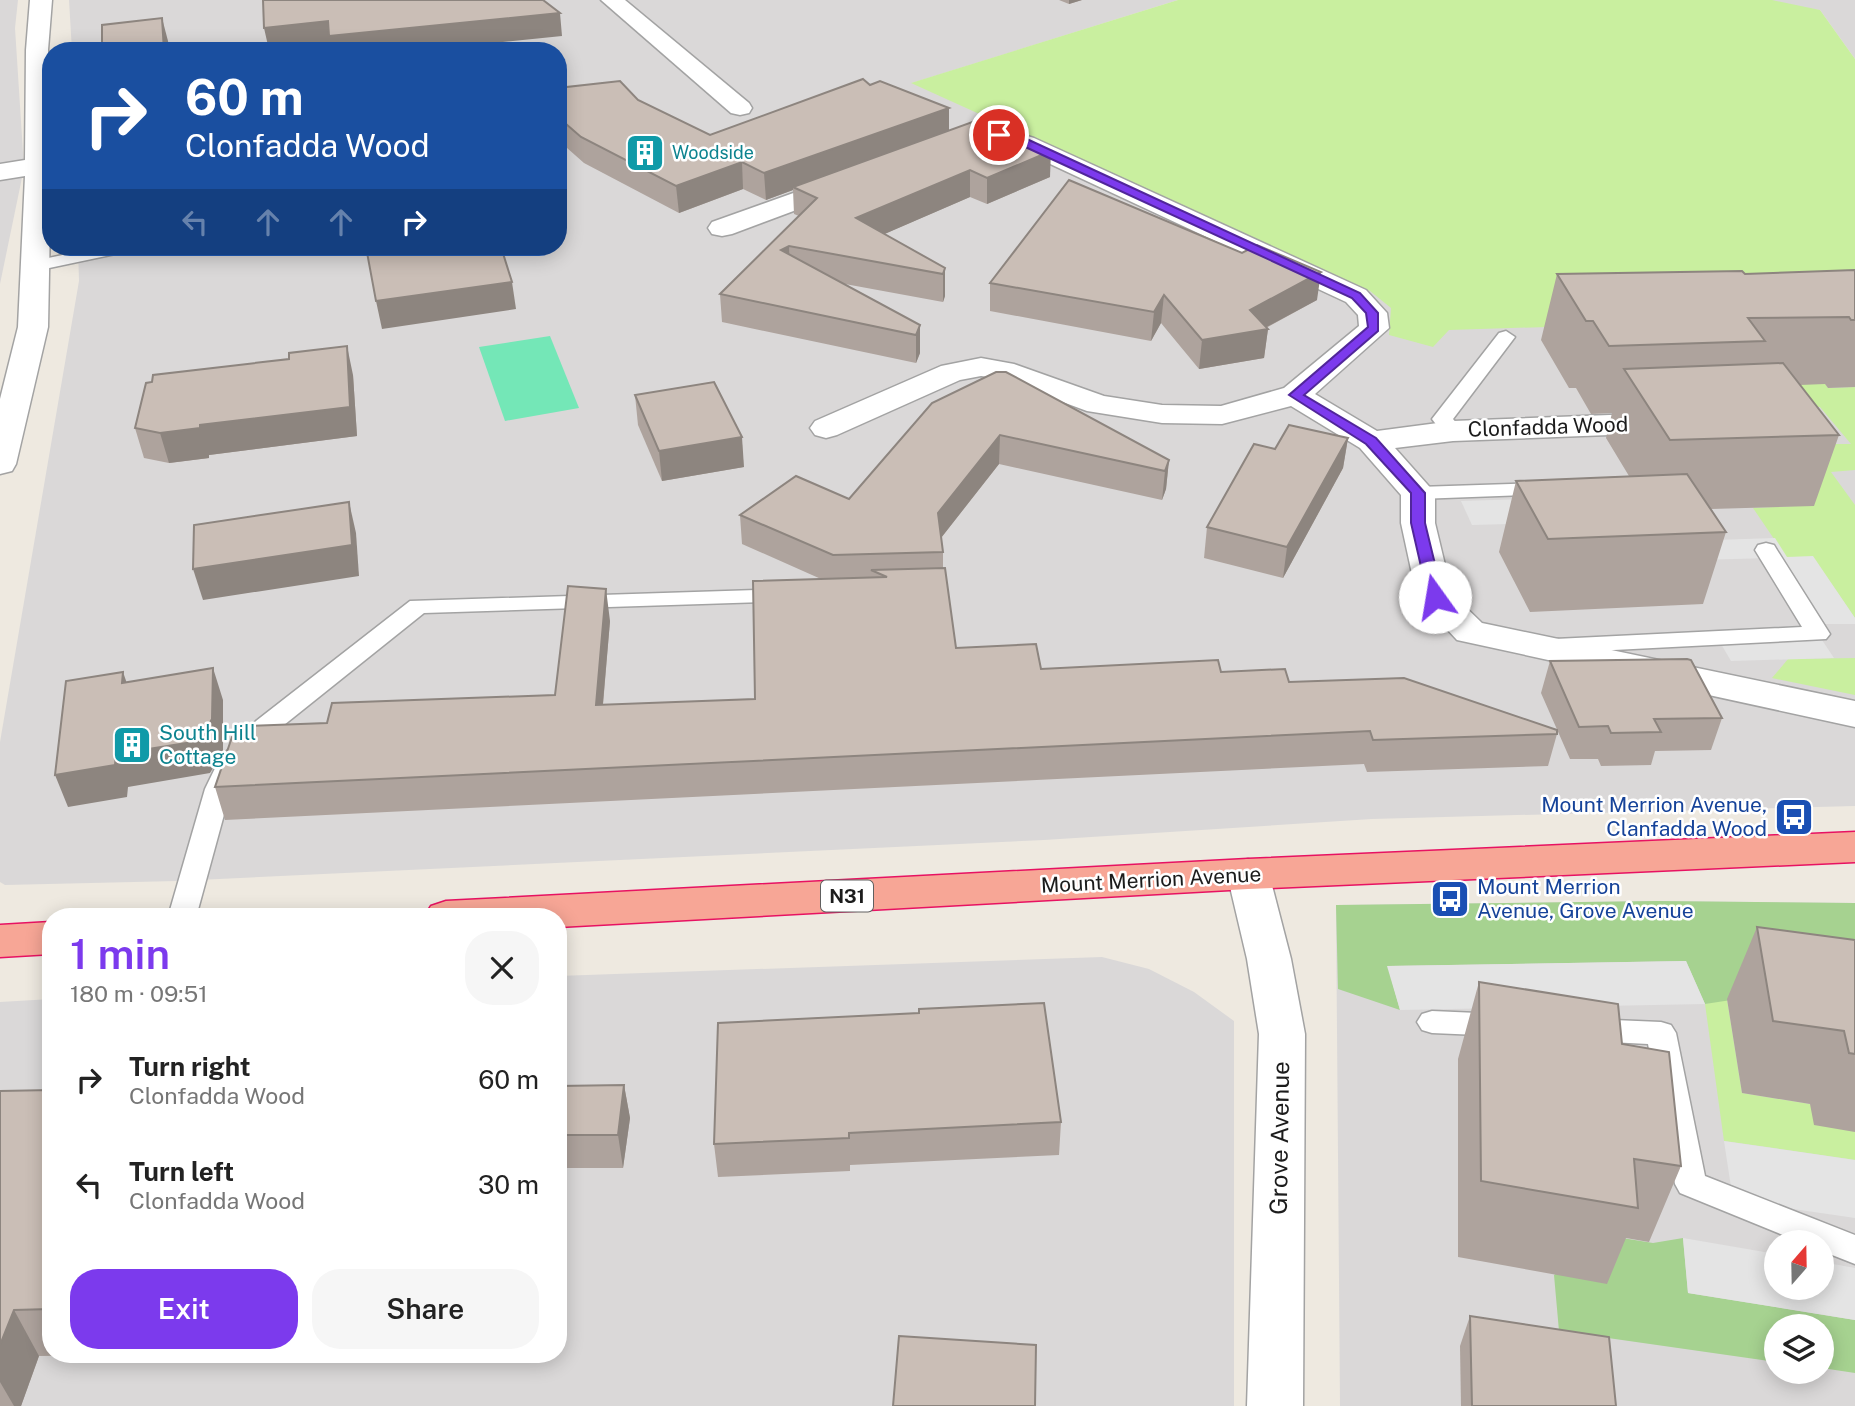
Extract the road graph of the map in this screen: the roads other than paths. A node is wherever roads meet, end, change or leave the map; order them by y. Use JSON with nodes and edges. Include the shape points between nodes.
{"nodes":[{"id":1,"x":41,"y":0,"type":"edge"},
{"id":2,"x":612,"y":0,"type":"edge"},
{"id":3,"x":740,"y":108,"type":"dead end"},
{"id":4,"x":970,"y":137,"type":"edge"},
{"id":5,"x":38,"y":166,"type":"junction"},
{"id":6,"x":0,"y":172,"type":"edge"},
{"id":7,"x":866,"y":175,"type":"edge"},
{"id":8,"x":722,"y":228,"type":"dead end"},
{"id":9,"x":84,"y":256,"type":"edge"},
{"id":10,"x":35,"y":267,"type":"junction"},
{"id":11,"x":1506,"y":337,"type":"dead end"},
{"id":12,"x":1295,"y":395,"type":"junction"},
{"id":13,"x":1695,"y":422,"type":"edge"},
{"id":14,"x":826,"y":428,"type":"dead end"},
{"id":15,"x":1453,"y":431,"type":"junction"},
{"id":16,"x":1371,"y":441,"type":"junction"},
{"id":17,"x":0,"y":464,"type":"edge"},
{"id":18,"x":1568,"y":488,"type":"edge"},
{"id":19,"x":1418,"y":493,"type":"junction"},
{"id":20,"x":1766,"y":550,"type":"dead end"},
{"id":21,"x":817,"y":595,"type":"edge"},
{"id":22,"x":1544,"y":646,"type":"junction"},
{"id":23,"x":1855,"y":714,"type":"edge"},
{"id":24,"x":1855,"y":847,"type":"edge"},
{"id":25,"x":1248,"y":874,"type":"junction"},
{"id":26,"x":185,"y":908,"type":"edge"},
{"id":27,"x":567,"y":911,"type":"edge"},
{"id":28,"x":1432,"y":1022,"type":"dead end"},
{"id":29,"x":1526,"y":1027,"type":"edge"},
{"id":30,"x":1567,"y":1029,"type":"edge"},
{"id":31,"x":1855,"y":1250,"type":"edge"},
{"id":32,"x":1275,"y":1406,"type":"edge"}],
"edges":[{"from":1,"to":5,"type":"street"},
{"from":2,"to":3,"type":"street"},
{"from":4,"to":12,"type":"street","via":[[999,135],[1025,143],[1356,296],[1372,313],[1374,328]]},
{"from":5,"to":6,"type":"street"},
{"from":5,"to":10,"type":"street"},
{"from":7,"to":8,"type":"street"},
{"from":9,"to":10,"type":"lane"},
{"from":10,"to":17,"type":"street","via":[[33,327]]},
{"from":11,"to":15,"type":"lane","via":[[1442,419]]},
{"from":12,"to":14,"type":"street","via":[[1222,415],[1162,414],[1098,404],[1003,370],[981,367],[951,372]]},
{"from":12,"to":16,"type":"street"},
{"from":13,"to":15,"type":"street","name":"Clonfadda Wood"},
{"from":15,"to":16,"type":"street","name":"Clonfadda Wood"},
{"from":16,"to":19,"type":"street"},
{"from":18,"to":19,"type":"lane"},
{"from":19,"to":22,"type":"street","via":[[1418,523],[1435,597],[1470,632]]},
{"from":20,"to":22,"type":"lane","via":[[1818,634]]},
{"from":21,"to":26,"type":"lane","via":[[418,606],[265,727],[229,764]]},
{"from":22,"to":23,"type":"street"},
{"from":24,"to":25,"type":"highway","name":"Mount Merrion Avenue","number":"N31"},
{"from":25,"to":27,"type":"highway","name":"Mount Merrion Avenue","number":"N31"},
{"from":25,"to":32,"type":"street","name":"Grove Avenue","via":[[1282,1034]]},
{"from":28,"to":29,"type":"lane"},
{"from":30,"to":31,"type":"lane","via":[[1661,1033],[1691,1184]]}]}
